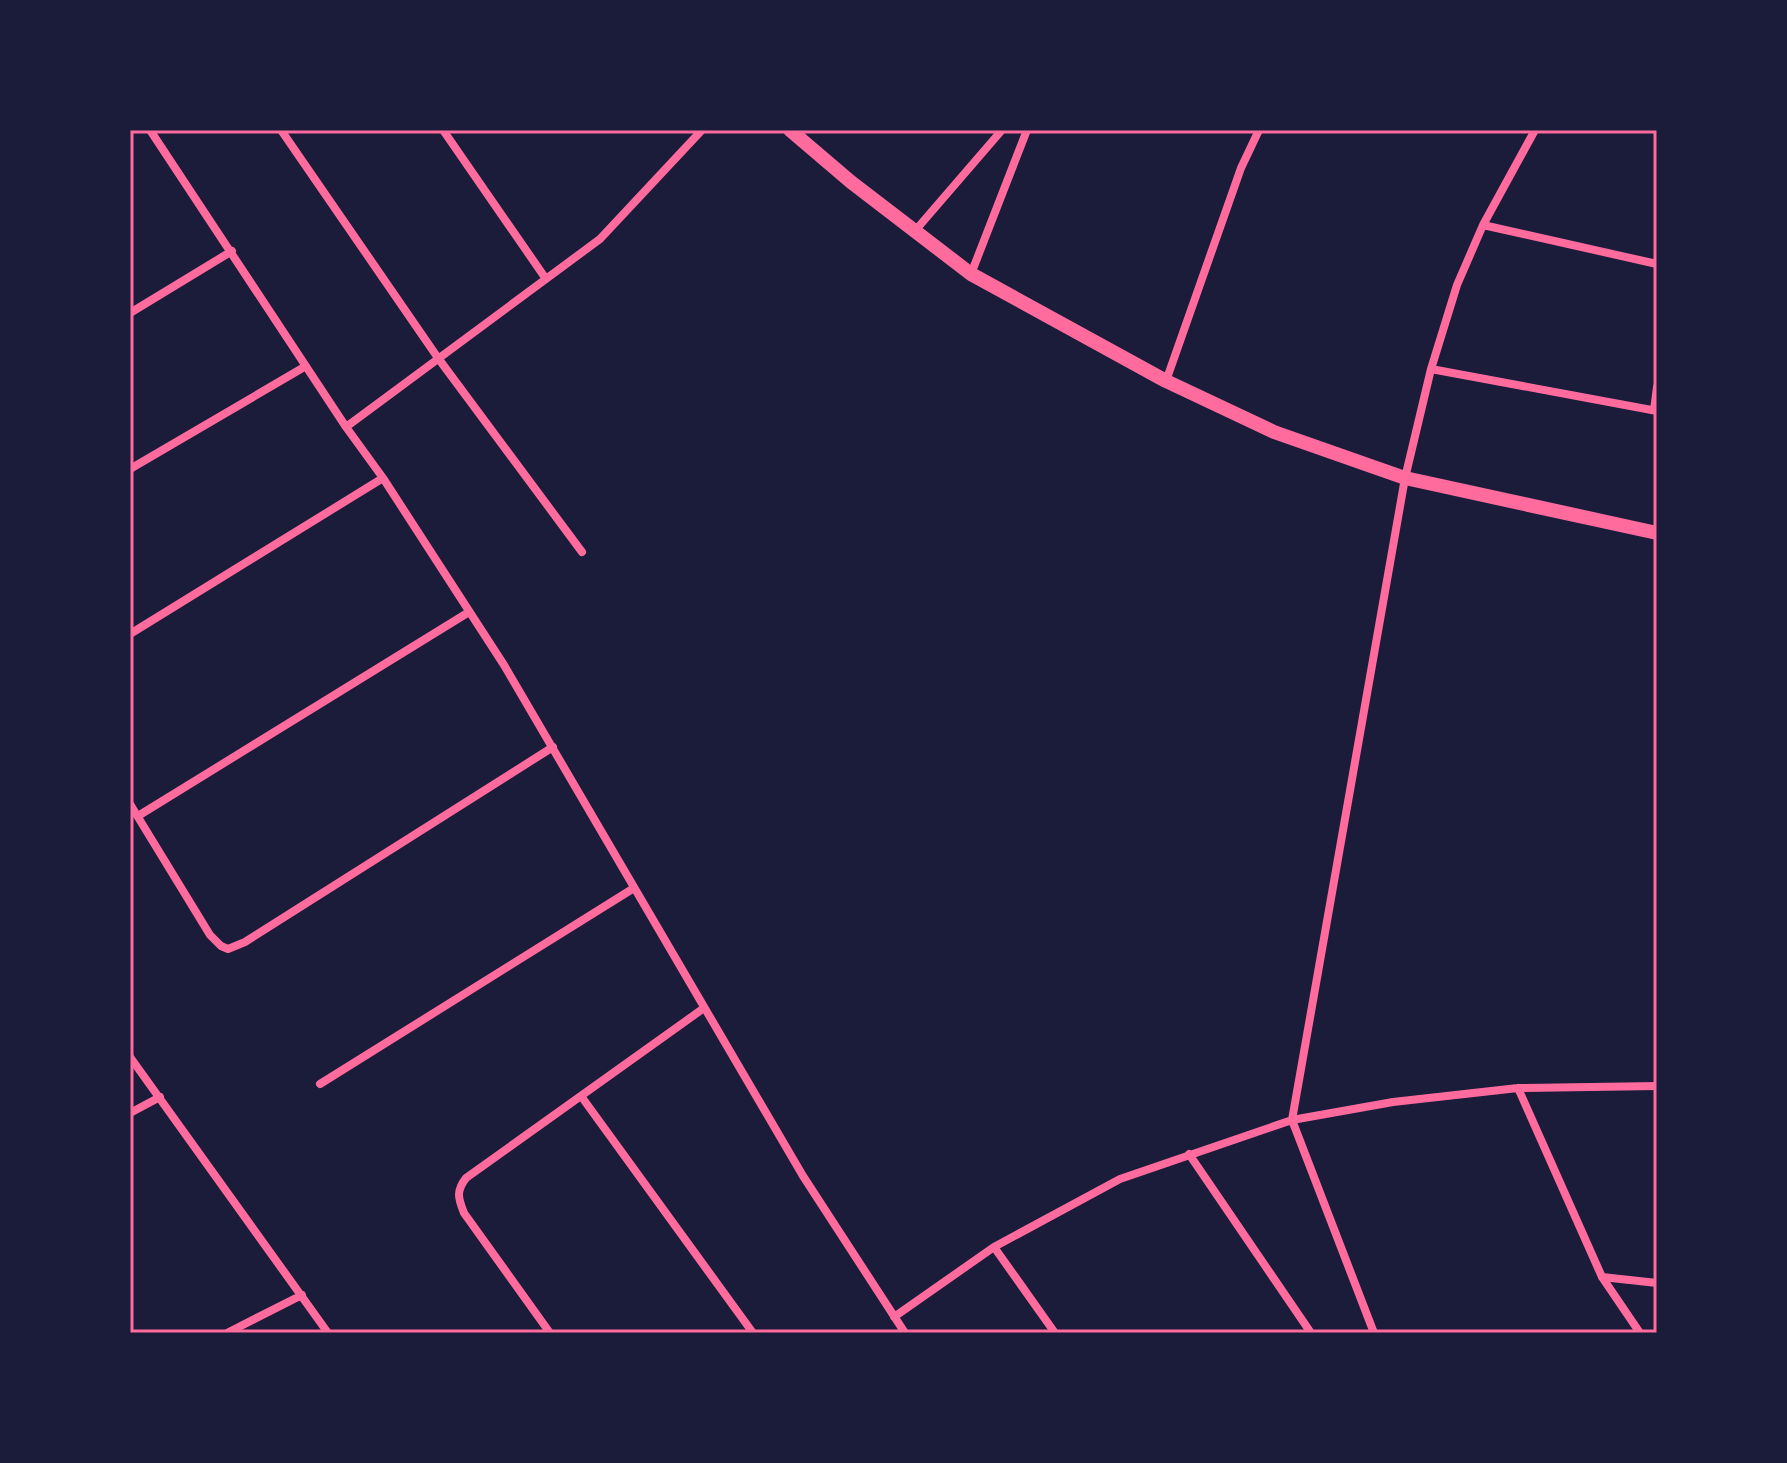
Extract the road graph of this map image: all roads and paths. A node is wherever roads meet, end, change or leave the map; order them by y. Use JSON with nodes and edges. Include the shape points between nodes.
{"nodes":[{"id":1,"x":150,"y":130,"type":"edge"},
{"id":2,"x":281,"y":130,"type":"edge"},
{"id":3,"x":443,"y":130,"type":"edge"},
{"id":4,"x":702,"y":130,"type":"edge"},
{"id":5,"x":790,"y":130,"type":"edge"},
{"id":6,"x":1002,"y":130,"type":"edge"},
{"id":7,"x":1027,"y":130,"type":"edge"},
{"id":8,"x":1259,"y":130,"type":"edge"},
{"id":9,"x":1535,"y":130,"type":"edge"},
{"id":10,"x":1483,"y":225,"type":"junction"},
{"id":11,"x":914,"y":232,"type":"junction"},
{"id":12,"x":232,"y":251,"type":"junction"},
{"id":13,"x":1657,"y":264,"type":"edge"},
{"id":14,"x":971,"y":274,"type":"junction"},
{"id":15,"x":546,"y":279,"type":"junction"},
{"id":16,"x":130,"y":313,"type":"edge"},
{"id":17,"x":438,"y":358,"type":"junction"},
{"id":18,"x":306,"y":366,"type":"junction"},
{"id":19,"x":1431,"y":369,"type":"junction"},
{"id":20,"x":1166,"y":381,"type":"junction"},
{"id":21,"x":1657,"y":387,"type":"edge"},
{"id":22,"x":1656,"y":410,"type":"edge"},
{"id":23,"x":346,"y":427,"type":"junction"},
{"id":24,"x":130,"y":469,"type":"edge"},
{"id":25,"x":383,"y":478,"type":"junction"},
{"id":26,"x":1405,"y":478,"type":"junction"},
{"id":27,"x":1657,"y":533,"type":"edge"},
{"id":28,"x":582,"y":552,"type":"dead end"},
{"id":29,"x":469,"y":612,"type":"junction"},
{"id":30,"x":130,"y":634,"type":"edge"},
{"id":31,"x":553,"y":747,"type":"junction"},
{"id":32,"x":130,"y":804,"type":"edge"},
{"id":33,"x":138,"y":816,"type":"junction"},
{"id":34,"x":634,"y":888,"type":"junction"},
{"id":35,"x":704,"y":1008,"type":"junction"},
{"id":36,"x":130,"y":1057,"type":"edge"},
{"id":37,"x":320,"y":1084,"type":"dead end"},
{"id":38,"x":1657,"y":1086,"type":"edge"},
{"id":39,"x":1518,"y":1088,"type":"junction"},
{"id":40,"x":581,"y":1096,"type":"junction"},
{"id":41,"x":160,"y":1097,"type":"junction"},
{"id":42,"x":130,"y":1113,"type":"edge"},
{"id":43,"x":1292,"y":1120,"type":"junction"},
{"id":44,"x":1189,"y":1154,"type":"junction"},
{"id":45,"x":994,"y":1247,"type":"junction"},
{"id":46,"x":1602,"y":1277,"type":"junction"},
{"id":47,"x":1657,"y":1283,"type":"edge"},
{"id":48,"x":302,"y":1295,"type":"junction"},
{"id":49,"x":894,"y":1317,"type":"junction"},
{"id":50,"x":227,"y":1333,"type":"edge"},
{"id":51,"x":328,"y":1333,"type":"edge"},
{"id":52,"x":550,"y":1333,"type":"edge"},
{"id":53,"x":753,"y":1333,"type":"edge"},
{"id":54,"x":905,"y":1333,"type":"edge"},
{"id":55,"x":1055,"y":1333,"type":"edge"},
{"id":56,"x":1311,"y":1333,"type":"edge"},
{"id":57,"x":1374,"y":1333,"type":"edge"},
{"id":58,"x":1640,"y":1333,"type":"edge"}],
"edges":[{"from":1,"to":12,"type":"street"},
{"from":2,"to":17,"type":"street"},
{"from":3,"to":15,"type":"street"},
{"from":4,"to":15,"type":"street","via":[[600,239]]},
{"from":5,"to":11,"type":"street"},
{"from":6,"to":11,"type":"street"},
{"from":7,"to":14,"type":"street"},
{"from":8,"to":20,"type":"street"},
{"from":9,"to":10,"type":"street"},
{"from":10,"to":13,"type":"street"},
{"from":10,"to":19,"type":"street","via":[[1457,285]]},
{"from":11,"to":14,"type":"street"},
{"from":12,"to":16,"type":"street"},
{"from":12,"to":18,"type":"street"},
{"from":14,"to":20,"type":"street"},
{"from":15,"to":17,"type":"street"},
{"from":17,"to":23,"type":"street"},
{"from":17,"to":28,"type":"street"},
{"from":18,"to":23,"type":"street"},
{"from":18,"to":24,"type":"street"},
{"from":19,"to":22,"type":"street"},
{"from":19,"to":26,"type":"street"},
{"from":20,"to":26,"type":"street","via":[[1274,432]]},
{"from":21,"to":22,"type":"street"},
{"from":23,"to":25,"type":"street"},
{"from":25,"to":29,"type":"street"},
{"from":25,"to":30,"type":"street"},
{"from":26,"to":27,"type":"street"},
{"from":26,"to":43,"type":"street"},
{"from":29,"to":31,"type":"street"},
{"from":29,"to":33,"type":"street"},
{"from":31,"to":33,"type":"street","via":[[228,949],[210,935]]},
{"from":31,"to":34,"type":"street"},
{"from":32,"to":33,"type":"street"},
{"from":34,"to":35,"type":"street"},
{"from":34,"to":37,"type":"street"},
{"from":35,"to":40,"type":"street"},
{"from":35,"to":49,"type":"street"},
{"from":36,"to":41,"type":"street"},
{"from":38,"to":39,"type":"street"},
{"from":39,"to":43,"type":"street"},
{"from":39,"to":46,"type":"street"},
{"from":40,"to":52,"type":"street","via":[[466,1178],[457,1197]]},
{"from":40,"to":53,"type":"street"},
{"from":41,"to":42,"type":"street"},
{"from":41,"to":48,"type":"street"},
{"from":43,"to":44,"type":"street"},
{"from":43,"to":57,"type":"street"},
{"from":44,"to":45,"type":"street","via":[[1120,1179]]},
{"from":44,"to":56,"type":"street"},
{"from":45,"to":49,"type":"street"},
{"from":45,"to":55,"type":"street"},
{"from":46,"to":47,"type":"street"},
{"from":46,"to":58,"type":"street"},
{"from":48,"to":50,"type":"street"},
{"from":48,"to":51,"type":"street"},
{"from":49,"to":54,"type":"street"}]}
